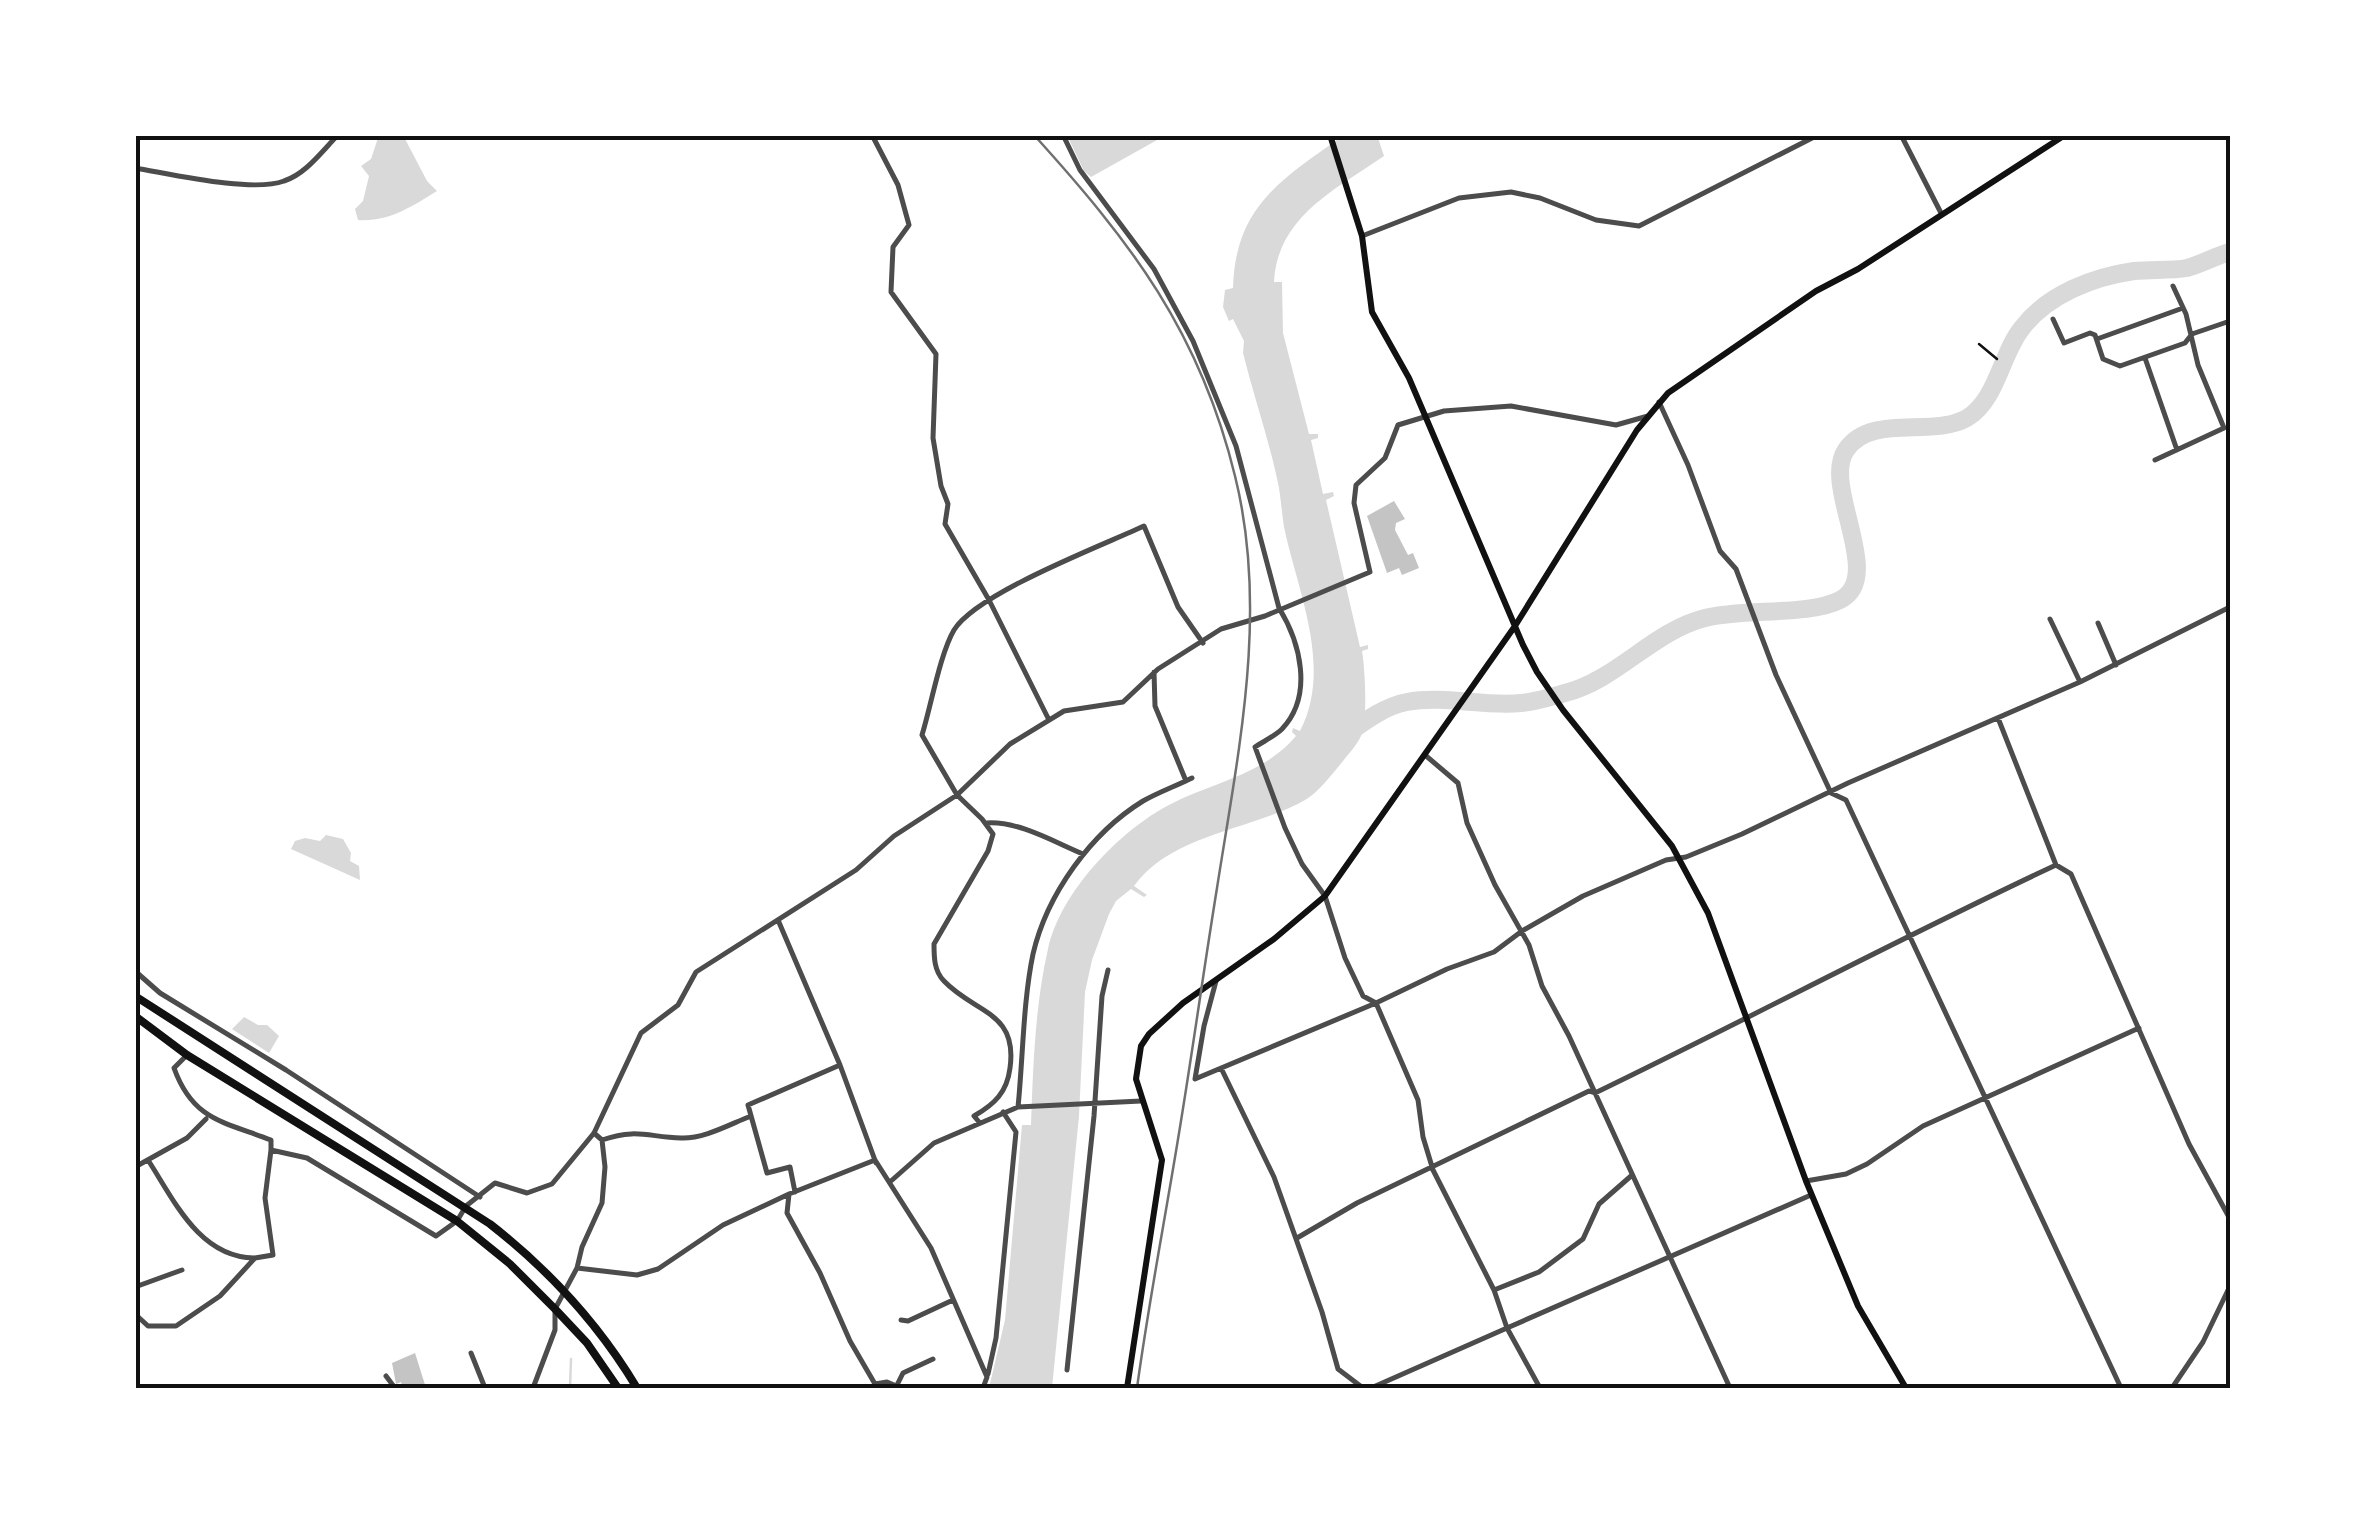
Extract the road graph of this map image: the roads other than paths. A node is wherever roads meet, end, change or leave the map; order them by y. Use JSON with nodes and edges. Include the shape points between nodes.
{"nodes":[{"id":1,"x":338,"y":135,"type":"edge"},
{"id":2,"x":872,"y":135,"type":"edge"},
{"id":3,"x":1064,"y":135,"type":"edge"},
{"id":4,"x":1330,"y":135,"type":"edge"},
{"id":5,"x":1818,"y":135,"type":"edge"},
{"id":6,"x":1901,"y":135,"type":"edge"},
{"id":7,"x":2065,"y":135,"type":"edge"},
{"id":8,"x":135,"y":168,"type":"edge"},
{"id":9,"x":1941,"y":213,"type":"junction"},
{"id":10,"x":1362,"y":236,"type":"junction"},
{"id":11,"x":2173,"y":286,"type":"dead end"},
{"id":12,"x":2183,"y":308,"type":"junction"},
{"id":13,"x":2053,"y":319,"type":"dead end"},
{"id":14,"x":2230,"y":321,"type":"edge"},
{"id":15,"x":2192,"y":334,"type":"junction"},
{"id":16,"x":2096,"y":339,"type":"junction"},
{"id":17,"x":2144,"y":357,"type":"junction"},
{"id":18,"x":1659,"y":402,"type":"junction"},
{"id":19,"x":1648,"y":416,"type":"junction"},
{"id":20,"x":1424,"y":418,"type":"junction"},
{"id":21,"x":2178,"y":450,"type":"junction"},
{"id":22,"x":2154,"y":460,"type":"dead end"},
{"id":23,"x":989,"y":600,"type":"junction"},
{"id":24,"x":2230,"y":607,"type":"edge"},
{"id":25,"x":1278,"y":608,"type":"junction"},
{"id":26,"x":2050,"y":619,"type":"dead end"},
{"id":27,"x":2098,"y":624,"type":"dead end"},
{"id":28,"x":1515,"y":626,"type":"junction"},
{"id":29,"x":1203,"y":643,"type":"junction"},
{"id":30,"x":2116,"y":665,"type":"junction"},
{"id":31,"x":1154,"y":672,"type":"junction"},
{"id":32,"x":2080,"y":682,"type":"junction"},
{"id":33,"x":1048,"y":718,"type":"junction"},
{"id":34,"x":1998,"y":718,"type":"junction"},
{"id":35,"x":1425,"y":755,"type":"junction"},
{"id":36,"x":1831,"y":793,"type":"junction"},
{"id":37,"x":957,"y":794,"type":"junction"},
{"id":38,"x":985,"y":823,"type":"junction"},
{"id":39,"x":1083,"y":854,"type":"junction"},
{"id":40,"x":1678,"y":858,"type":"junction"},
{"id":41,"x":2056,"y":865,"type":"junction"},
{"id":42,"x":1325,"y":896,"type":"junction"},
{"id":43,"x":778,"y":920,"type":"junction"},
{"id":44,"x":1521,"y":932,"type":"junction"},
{"id":45,"x":1907,"y":935,"type":"junction"},
{"id":46,"x":1108,"y":970,"type":"dead end"},
{"id":47,"x":135,"y":971,"type":"edge"},
{"id":48,"x":1216,"y":980,"type":"junction"},
{"id":49,"x":135,"y":996,"type":"edge"},
{"id":50,"x":1376,"y":1003,"type":"junction"},
{"id":51,"x":1747,"y":1020,"type":"junction"},
{"id":52,"x":138,"y":1021,"type":"edge"},
{"id":53,"x":2140,"y":1028,"type":"junction"},
{"id":54,"x":187,"y":1055,"type":"junction"},
{"id":55,"x":840,"y":1065,"type":"junction"},
{"id":56,"x":1220,"y":1068,"type":"junction"},
{"id":57,"x":1596,"y":1093,"type":"junction"},
{"id":58,"x":1985,"y":1097,"type":"junction"},
{"id":59,"x":1141,"y":1101,"type":"junction"},
{"id":60,"x":1090,"y":1104,"type":"junction"},
{"id":61,"x":1018,"y":1107,"type":"junction"},
{"id":62,"x":1003,"y":1112,"type":"junction"},
{"id":63,"x":751,"y":1116,"type":"junction"},
{"id":64,"x":207,"y":1118,"type":"junction"},
{"id":65,"x":978,"y":1122,"type":"junction"},
{"id":66,"x":594,"y":1133,"type":"junction"},
{"id":67,"x":602,"y":1140,"type":"junction"},
{"id":68,"x":271,"y":1150,"type":"junction"},
{"id":69,"x":148,"y":1160,"type":"junction"},
{"id":70,"x":877,"y":1166,"type":"junction"},
{"id":71,"x":135,"y":1167,"type":"edge"},
{"id":72,"x":1433,"y":1170,"type":"junction"},
{"id":73,"x":1630,"y":1176,"type":"junction"},
{"id":74,"x":891,"y":1181,"type":"junction"},
{"id":75,"x":1806,"y":1181,"type":"junction"},
{"id":76,"x":792,"y":1193,"type":"junction"},
{"id":77,"x":1812,"y":1195,"type":"junction"},
{"id":78,"x":480,"y":1196,"type":"junction"},
{"id":79,"x":466,"y":1206,"type":"junction"},
{"id":80,"x":2230,"y":1219,"type":"edge"},
{"id":81,"x":457,"y":1221,"type":"junction"},
{"id":82,"x":1297,"y":1238,"type":"junction"},
{"id":83,"x":1670,"y":1255,"type":"junction"},
{"id":84,"x":255,"y":1258,"type":"junction"},
{"id":85,"x":578,"y":1268,"type":"junction"},
{"id":86,"x":182,"y":1270,"type":"dead end"},
{"id":87,"x":2230,"y":1286,"type":"edge"},
{"id":88,"x":135,"y":1287,"type":"edge"},
{"id":89,"x":1494,"y":1290,"type":"junction"},
{"id":90,"x":566,"y":1291,"type":"junction"},
{"id":91,"x":954,"y":1300,"type":"junction"},
{"id":92,"x":556,"y":1309,"type":"junction"},
{"id":93,"x":135,"y":1314,"type":"edge"},
{"id":94,"x":901,"y":1320,"type":"dead end"},
{"id":95,"x":1507,"y":1328,"type":"junction"},
{"id":96,"x":471,"y":1353,"type":"dead end"},
{"id":97,"x":933,"y":1359,"type":"dead end"},
{"id":98,"x":1067,"y":1370,"type":"dead end"},
{"id":99,"x":386,"y":1376,"type":"dead end"},
{"id":100,"x":987,"y":1377,"type":"junction"},
{"id":101,"x":899,"y":1386,"type":"edge"},
{"id":102,"x":394,"y":1388,"type":"edge"},
{"id":103,"x":485,"y":1388,"type":"edge"},
{"id":104,"x":533,"y":1388,"type":"edge"},
{"id":105,"x":618,"y":1388,"type":"edge"},
{"id":106,"x":637,"y":1388,"type":"edge"},
{"id":107,"x":983,"y":1388,"type":"edge"},
{"id":108,"x":1126,"y":1388,"type":"edge"},
{"id":109,"x":1367,"y":1388,"type":"edge"},
{"id":110,"x":1540,"y":1388,"type":"edge"},
{"id":111,"x":1730,"y":1388,"type":"edge"},
{"id":112,"x":1906,"y":1388,"type":"edge"},
{"id":113,"x":2121,"y":1388,"type":"edge"},
{"id":114,"x":2172,"y":1388,"type":"edge"}],
"edges":[{"from":1,"to":8,"type":"street","via":[[283,182]]},
{"from":2,"to":23,"type":"street","via":[[898,186],[908,225],[893,247],[892,292],[936,354],[933,438],[948,504],[945,524]]},
{"from":3,"to":25,"type":"street","via":[[1080,170],[1154,269],[1194,341],[1236,446]]},
{"from":4,"to":10,"type":"main road"},
{"from":5,"to":10,"type":"street","via":[[1639,226],[1596,220],[1511,192],[1459,198]]},
{"from":6,"to":9,"type":"street"},
{"from":7,"to":9,"type":"main road"},
{"from":9,"to":18,"type":"main road"},
{"from":10,"to":20,"type":"main road","via":[[1372,312]]},
{"from":11,"to":12,"type":"street"},
{"from":12,"to":15,"type":"street"},
{"from":12,"to":16,"type":"street"},
{"from":13,"to":16,"type":"street","via":[[2064,342],[2090,334]]},
{"from":14,"to":15,"type":"street"},
{"from":15,"to":17,"type":"street","via":[[2185,343]]},
{"from":15,"to":21,"type":"street","via":[[2224,428]]},
{"from":16,"to":17,"type":"street","via":[[2103,360],[2120,366]]},
{"from":17,"to":21,"type":"street"},
{"from":18,"to":19,"type":"main road"},
{"from":18,"to":36,"type":"street"},
{"from":19,"to":20,"type":"street","via":[[1616,425],[1511,406]]},
{"from":19,"to":28,"type":"main road"},
{"from":20,"to":25,"type":"street","via":[[1398,425],[1385,458],[1356,485],[1370,572]]},
{"from":20,"to":28,"type":"main road"},
{"from":21,"to":22,"type":"street"},
{"from":23,"to":29,"type":"street","via":[[1144,526],[1178,606]]},
{"from":23,"to":33,"type":"street"},
{"from":23,"to":37,"type":"street","via":[[955,629],[922,734]]},
{"from":24,"to":30,"type":"street"},
{"from":25,"to":29,"type":"street"},
{"from":25,"to":42,"type":"street","via":[[1299,650],[1298,696],[1286,725],[1256,746],[1285,828]]},
{"from":26,"to":32,"type":"street"},
{"from":27,"to":30,"type":"street"},
{"from":28,"to":35,"type":"main road"},
{"from":28,"to":40,"type":"main road","via":[[1563,710]]},
{"from":29,"to":31,"type":"street"},
{"from":30,"to":32,"type":"street"},
{"from":31,"to":33,"type":"street","via":[[1122,702]]},
{"from":31,"to":39,"type":"street","via":[[1155,706],[1189,780],[1145,800]]},
{"from":32,"to":34,"type":"street"},
{"from":33,"to":37,"type":"street"},
{"from":34,"to":36,"type":"street"},
{"from":34,"to":41,"type":"street"},
{"from":35,"to":42,"type":"main road"},
{"from":35,"to":44,"type":"street","via":[[1458,782],[1468,823]]},
{"from":36,"to":40,"type":"street"},
{"from":36,"to":45,"type":"street","via":[[1846,800]]},
{"from":37,"to":38,"type":"street"},
{"from":37,"to":43,"type":"street"},
{"from":38,"to":39,"type":"street","via":[[1000,822]]},
{"from":38,"to":65,"type":"street","via":[[993,834],[988,851],[934,944],[945,983],[994,1016],[1013,1049],[1001,1098],[974,1116]]},
{"from":39,"to":61,"type":"street","via":[[1034,953]]},
{"from":40,"to":44,"type":"street","via":[[1584,896]]},
{"from":40,"to":51,"type":"main road","via":[[1708,913]]},
{"from":41,"to":45,"type":"street"},
{"from":41,"to":53,"type":"street","via":[[2071,874]]},
{"from":42,"to":48,"type":"main road"},
{"from":42,"to":50,"type":"street","via":[[1362,996]]},
{"from":43,"to":55,"type":"street"},
{"from":43,"to":66,"type":"street","via":[[696,972],[678,1005],[641,1032]]},
{"from":44,"to":50,"type":"street","via":[[1494,952]]},
{"from":44,"to":57,"type":"street"},
{"from":45,"to":51,"type":"street"},
{"from":45,"to":58,"type":"street"},
{"from":46,"to":60,"type":"street"},
{"from":47,"to":78,"type":"street","via":[[160,994]]},
{"from":48,"to":56,"type":"street","via":[[1195,1079]]},
{"from":48,"to":59,"type":"main road","via":[[1148,1034],[1137,1061]]},
{"from":49,"to":79,"type":"main road"},
{"from":50,"to":56,"type":"street"},
{"from":50,"to":72,"type":"street","via":[[1418,1100]]},
{"from":51,"to":57,"type":"street"},
{"from":51,"to":75,"type":"main road"},
{"from":52,"to":54,"type":"main road"},
{"from":53,"to":58,"type":"street"},
{"from":53,"to":80,"type":"street","via":[[2189,1144]]},
{"from":54,"to":64,"type":"street","via":[[174,1068]]},
{"from":54,"to":81,"type":"main road"},
{"from":55,"to":63,"type":"street","via":[[748,1104]]},
{"from":55,"to":70,"type":"street"},
{"from":56,"to":82,"type":"street"},
{"from":57,"to":72,"type":"street"},
{"from":57,"to":73,"type":"street"},
{"from":58,"to":75,"type":"street","via":[[1846,1174]]},
{"from":58,"to":113,"type":"street"},
{"from":59,"to":60,"type":"street"},
{"from":59,"to":108,"type":"main road","via":[[1162,1160]]},
{"from":60,"to":61,"type":"street"},
{"from":60,"to":98,"type":"street"},
{"from":61,"to":62,"type":"street"},
{"from":62,"to":65,"type":"street"},
{"from":62,"to":100,"type":"street","via":[[1016,1132]]},
{"from":63,"to":67,"type":"street","via":[[699,1136],[619,1134]]},
{"from":63,"to":76,"type":"street","via":[[767,1174],[790,1167]]},
{"from":64,"to":68,"type":"street","via":[[271,1140]]},
{"from":64,"to":69,"type":"street"},
{"from":65,"to":74,"type":"street","via":[[934,1143]]},
{"from":66,"to":67,"type":"street"},
{"from":66,"to":78,"type":"street","via":[[552,1184],[527,1194],[496,1184]]},
{"from":67,"to":85,"type":"street","via":[[602,1203]]},
{"from":68,"to":81,"type":"street","via":[[307,1158],[436,1236]]},
{"from":68,"to":84,"type":"street","via":[[265,1198],[272,1255]]},
{"from":69,"to":71,"type":"street"},
{"from":69,"to":84,"type":"street","via":[[193,1230],[234,1258]]},
{"from":70,"to":74,"type":"street"},
{"from":70,"to":76,"type":"street","via":[[875,1160]]},
{"from":72,"to":82,"type":"street"},
{"from":72,"to":89,"type":"street"},
{"from":73,"to":83,"type":"street"},
{"from":73,"to":89,"type":"street","via":[[1599,1204],[1583,1238],[1540,1272]]},
{"from":74,"to":91,"type":"street"},
{"from":75,"to":77,"type":"main road"},
{"from":76,"to":85,"type":"street","via":[[724,1225],[658,1269],[637,1276]]},
{"from":76,"to":101,"type":"street","via":[[787,1213],[850,1341],[875,1384]]},
{"from":77,"to":83,"type":"street"},
{"from":77,"to":112,"type":"main road","via":[[1858,1306]]},
{"from":78,"to":79,"type":"street"},
{"from":79,"to":81,"type":"street"},
{"from":79,"to":90,"type":"main road"},
{"from":81,"to":92,"type":"main road"},
{"from":82,"to":109,"type":"street","via":[[1338,1369]]},
{"from":83,"to":95,"type":"street"},
{"from":83,"to":111,"type":"street"},
{"from":84,"to":93,"type":"street","via":[[220,1296],[176,1326],[148,1326]]},
{"from":85,"to":90,"type":"street"},
{"from":86,"to":88,"type":"street"},
{"from":87,"to":114,"type":"street"},
{"from":89,"to":95,"type":"street"},
{"from":90,"to":92,"type":"street"},
{"from":90,"to":106,"type":"main road"},
{"from":91,"to":94,"type":"street"},
{"from":91,"to":100,"type":"street"},
{"from":92,"to":104,"type":"street"},
{"from":92,"to":105,"type":"main road"},
{"from":95,"to":109,"type":"street"},
{"from":95,"to":110,"type":"street"},
{"from":96,"to":103,"type":"street"},
{"from":97,"to":101,"type":"street","via":[[903,1373]]},
{"from":99,"to":102,"type":"street"},
{"from":100,"to":107,"type":"street"}]}
